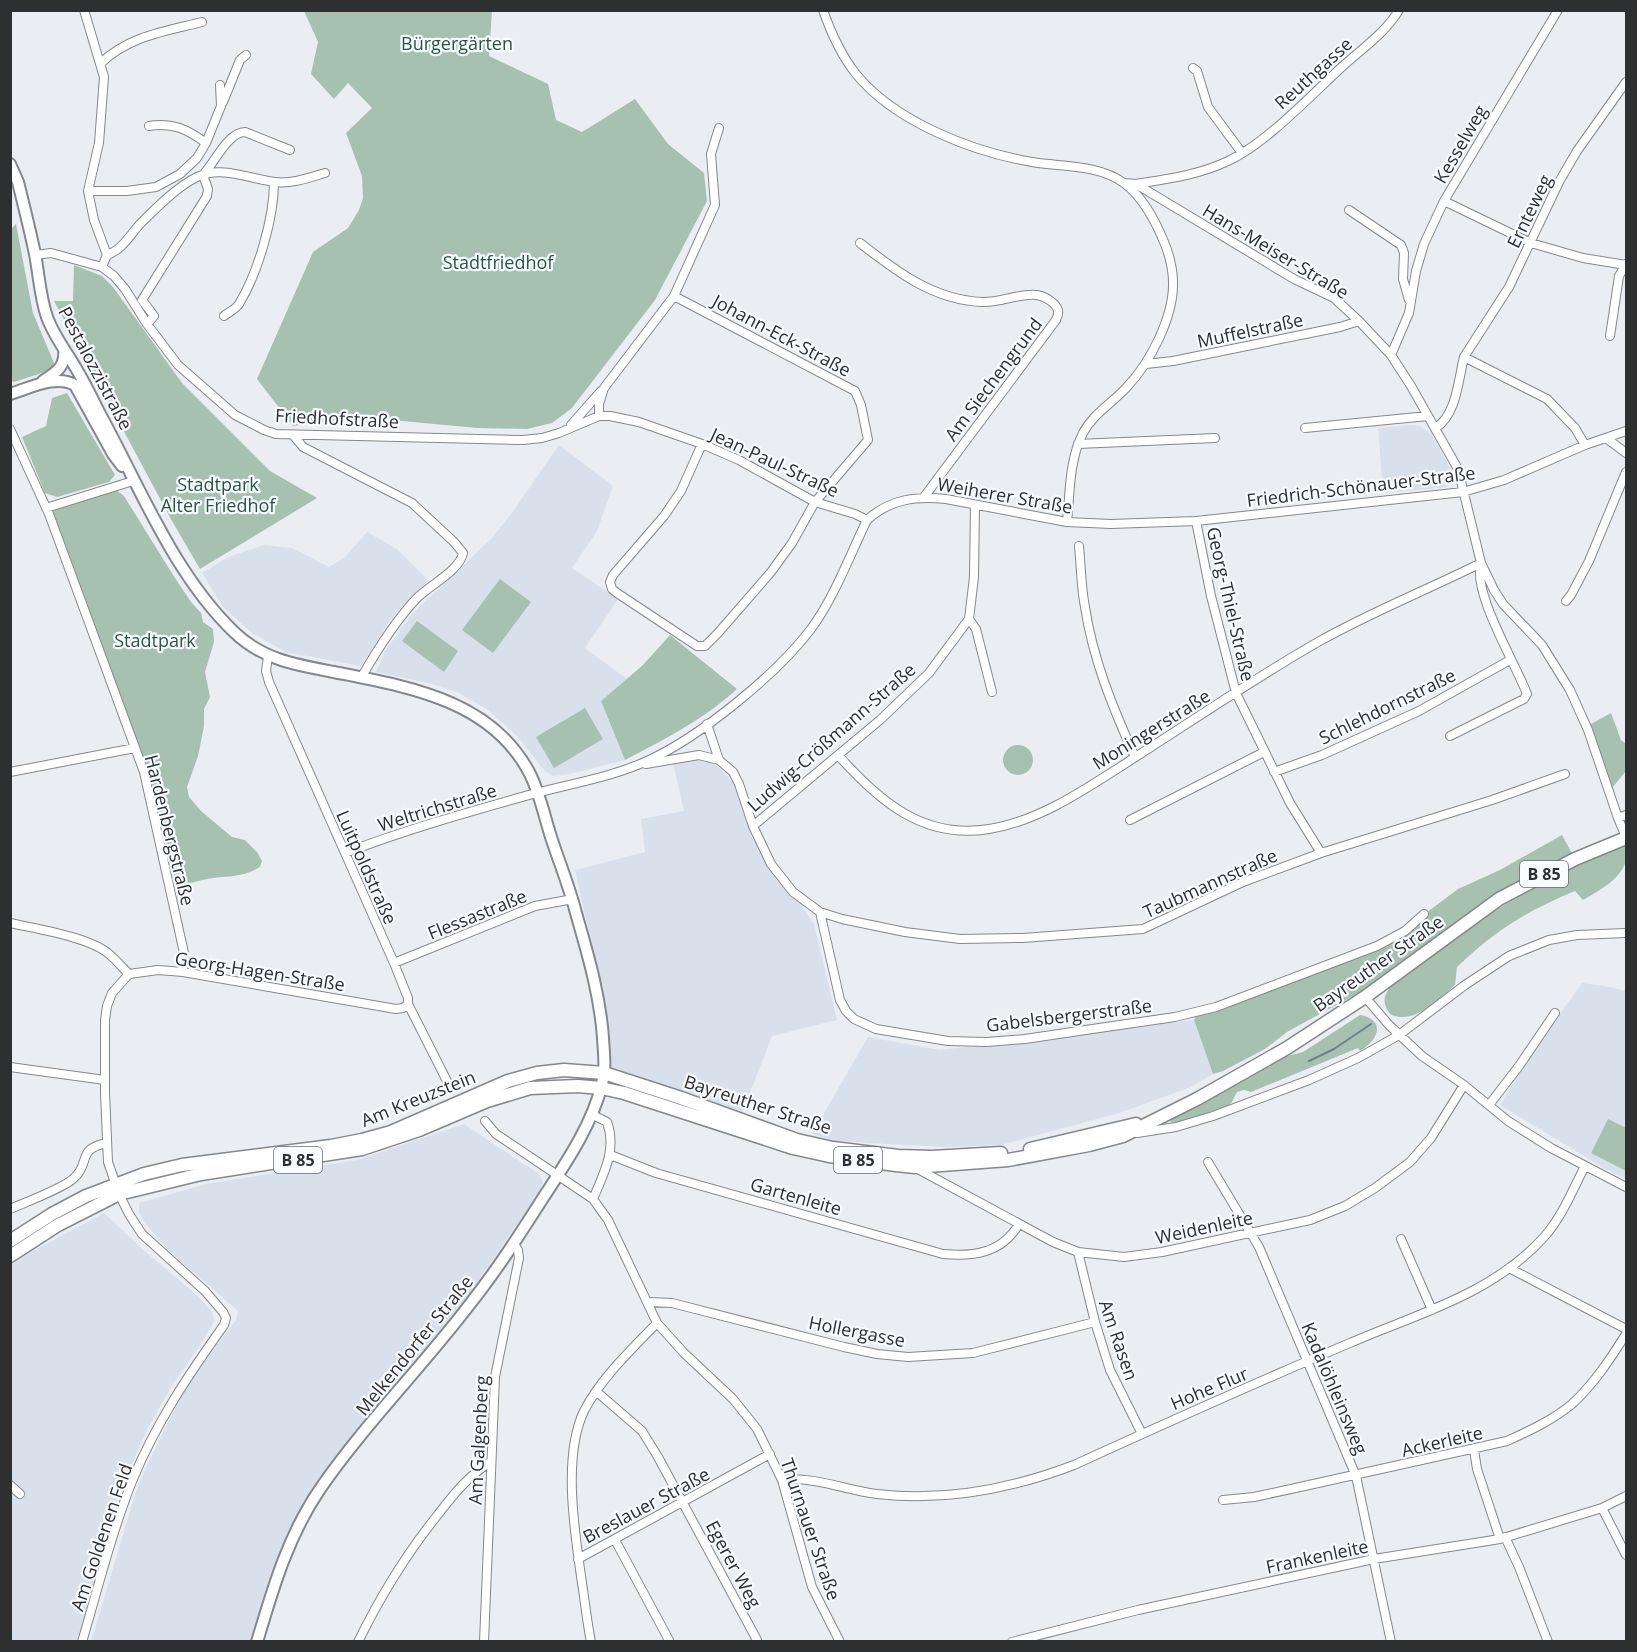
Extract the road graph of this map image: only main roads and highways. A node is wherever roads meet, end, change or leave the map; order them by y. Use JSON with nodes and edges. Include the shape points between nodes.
{"nodes":[{"id":1,"x":1623,"y":839,"type":"edge"},
{"id":2,"x":604,"y":1073,"type":"joint"},
{"id":3,"x":601,"y":1088,"type":"joint"},
{"id":4,"x":1151,"y":1121,"type":"junction"},
{"id":5,"x":117,"y":1189,"type":"junction"},
{"id":6,"x":10,"y":1241,"type":"edge"},
{"id":7,"x":10,"y":1256,"type":"edge"}],
"edges":[{"from":1,"to":4,"type":"main road","name":"Bayreuther Straße","number":"B 85","via":[[1499,900],[1287,1048]]},
{"from":2,"to":4,"type":"main road","name":"Bayreuther Straße","number":"B 85","via":[[797,1140],[897,1156],[932,1158],[1012,1152]]},
{"from":2,"to":5,"type":"main road","name":"Am Kreuzstein","number":"B 85","via":[[564,1070],[522,1076],[372,1137],[182,1165]]},
{"from":3,"to":4,"type":"main road","name":"Bayreuther Straße","number":"B 85","via":[[793,1148],[915,1167],[1008,1160],[1077,1148],[1123,1136]]},
{"from":3,"to":5,"type":"main road","name":"Am Kreuzstein","number":"B 85","via":[[530,1088],[362,1149]]},
{"from":5,"to":6,"type":"main road","name":"Am Kreuzstein","number":"B 85","via":[[86,1196]]},
{"from":5,"to":7,"type":"main road","name":"Am Kreuzstein","number":"B 85"}]}
